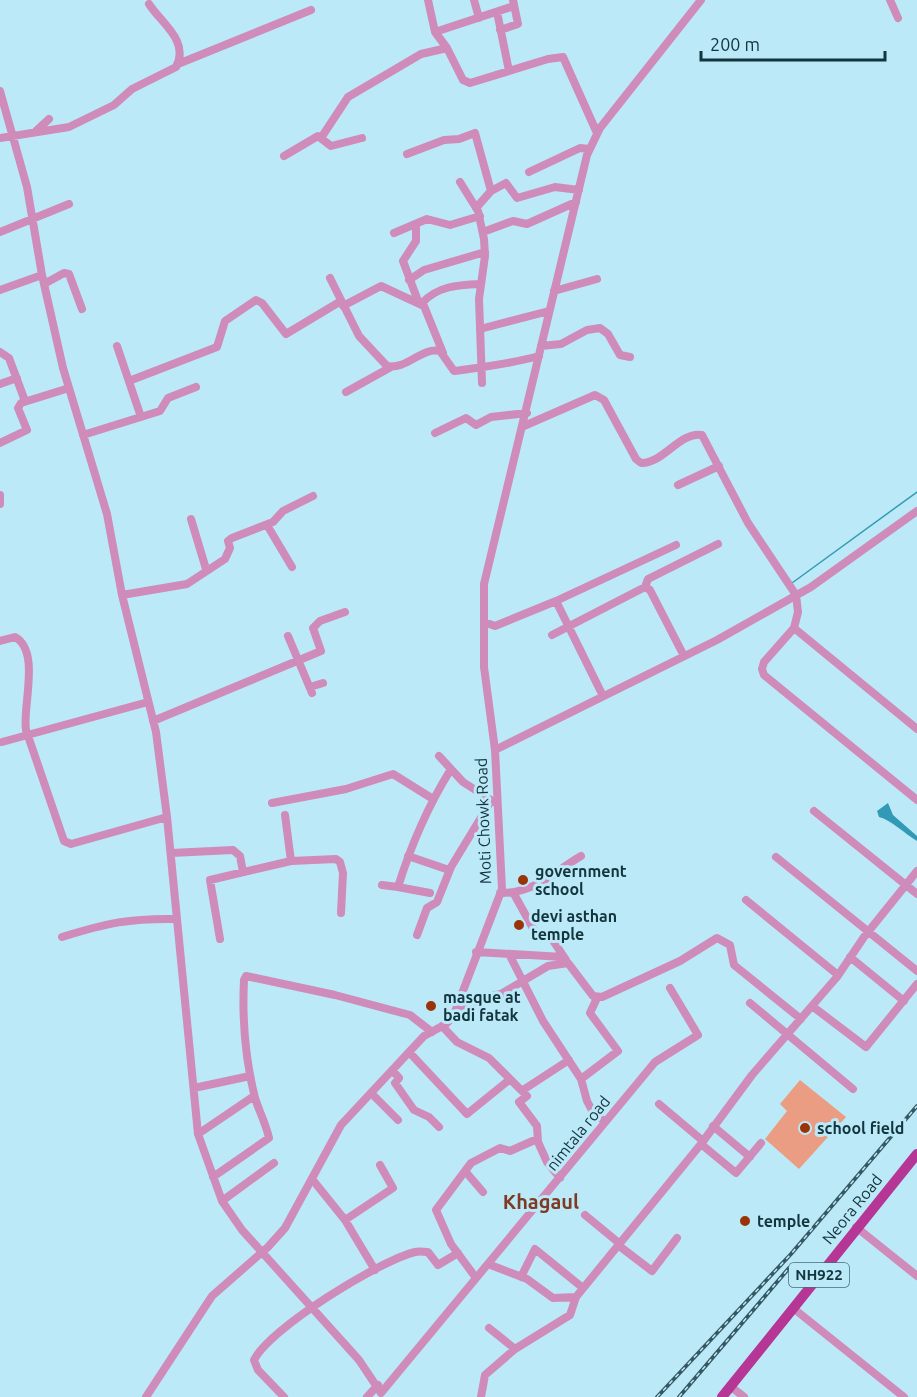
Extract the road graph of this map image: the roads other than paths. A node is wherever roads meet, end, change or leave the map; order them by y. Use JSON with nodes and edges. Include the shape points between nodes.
{"nodes":[{"id":1,"x":428,"y":0,"type":"edge"},
{"id":2,"x":474,"y":0,"type":"edge"},
{"id":3,"x":701,"y":0,"type":"edge"},
{"id":4,"x":890,"y":0,"type":"edge"},
{"id":5,"x":513,"y":3,"type":"edge"},
{"id":6,"x":149,"y":4,"type":"dead end"},
{"id":7,"x":311,"y":10,"type":"dead end"},
{"id":8,"x":497,"y":12,"type":"junction"},
{"id":9,"x":479,"y":18,"type":"junction"},
{"id":10,"x":898,"y":18,"type":"dead end"},
{"id":11,"x":500,"y":30,"type":"junction"},
{"id":12,"x":435,"y":32,"type":"junction"},
{"id":13,"x":447,"y":48,"type":"junction"},
{"id":14,"x":178,"y":64,"type":"junction"},
{"id":15,"x":509,"y":71,"type":"junction"},
{"id":16,"x":0,"y":91,"type":"edge"},
{"id":17,"x":49,"y":119,"type":"dead end"},
{"id":18,"x":33,"y":133,"type":"junction"},
{"id":19,"x":597,"y":133,"type":"junction"},
{"id":20,"x":15,"y":135,"type":"junction"},
{"id":21,"x":0,"y":138,"type":"edge"},
{"id":22,"x":321,"y":138,"type":"junction"},
{"id":23,"x":362,"y":138,"type":"dead end"},
{"id":24,"x":589,"y":149,"type":"junction"},
{"id":25,"x":407,"y":154,"type":"dead end"},
{"id":26,"x":284,"y":156,"type":"dead end"},
{"id":27,"x":529,"y":172,"type":"dead end"},
{"id":28,"x":460,"y":182,"type":"dead end"},
{"id":29,"x":579,"y":190,"type":"junction"},
{"id":30,"x":491,"y":191,"type":"junction"},
{"id":31,"x":576,"y":202,"type":"junction"},
{"id":32,"x":69,"y":204,"type":"dead end"},
{"id":33,"x":476,"y":208,"type":"junction"},
{"id":34,"x":480,"y":216,"type":"junction"},
{"id":35,"x":33,"y":219,"type":"junction"},
{"id":36,"x":416,"y":224,"type":"junction"},
{"id":37,"x":0,"y":232,"type":"edge"},
{"id":38,"x":483,"y":232,"type":"junction"},
{"id":39,"x":394,"y":233,"type":"dead end"},
{"id":40,"x":485,"y":252,"type":"junction"},
{"id":41,"x":330,"y":278,"type":"dead end"},
{"id":42,"x":43,"y":279,"type":"junction"},
{"id":43,"x":597,"y":279,"type":"dead end"},
{"id":44,"x":409,"y":280,"type":"junction"},
{"id":45,"x":480,"y":284,"type":"junction"},
{"id":46,"x":0,"y":290,"type":"edge"},
{"id":47,"x":554,"y":291,"type":"junction"},
{"id":48,"x":420,"y":302,"type":"junction"},
{"id":49,"x":342,"y":303,"type":"junction"},
{"id":50,"x":82,"y":309,"type":"dead end"},
{"id":51,"x":549,"y":311,"type":"junction"},
{"id":52,"x":480,"y":329,"type":"junction"},
{"id":53,"x":117,"y":346,"type":"dead end"},
{"id":54,"x":541,"y":346,"type":"junction"},
{"id":55,"x":0,"y":352,"type":"edge"},
{"id":56,"x":443,"y":354,"type":"junction"},
{"id":57,"x":539,"y":356,"type":"junction"},
{"id":58,"x":630,"y":357,"type":"dead end"},
{"id":59,"x":391,"y":367,"type":"junction"},
{"id":60,"x":482,"y":368,"type":"junction"},
{"id":61,"x":17,"y":378,"type":"junction"},
{"id":62,"x":129,"y":381,"type":"junction"},
{"id":63,"x":482,"y":383,"type":"dead end"},
{"id":64,"x":0,"y":384,"type":"edge"},
{"id":65,"x":196,"y":387,"type":"dead end"},
{"id":66,"x":69,"y":388,"type":"junction"},
{"id":67,"x":346,"y":393,"type":"dead end"},
{"id":68,"x":25,"y":401,"type":"junction"},
{"id":69,"x":526,"y":413,"type":"junction"},
{"id":70,"x":141,"y":417,"type":"junction"},
{"id":71,"x":524,"y":426,"type":"junction"},
{"id":72,"x":435,"y":433,"type":"dead end"},
{"id":73,"x":83,"y":435,"type":"junction"},
{"id":74,"x":0,"y":443,"type":"edge"},
{"id":75,"x":719,"y":466,"type":"junction"},
{"id":76,"x":678,"y":486,"type":"dead end"},
{"id":77,"x":0,"y":495,"type":"edge"},
{"id":78,"x":313,"y":496,"type":"dead end"},
{"id":79,"x":0,"y":504,"type":"edge"},
{"id":80,"x":917,"y":512,"type":"edge"},
{"id":81,"x":191,"y":519,"type":"dead end"},
{"id":82,"x":267,"y":525,"type":"junction"},
{"id":83,"x":718,"y":544,"type":"dead end"},
{"id":84,"x":676,"y":545,"type":"dead end"},
{"id":85,"x":292,"y":567,"type":"dead end"},
{"id":86,"x":206,"y":569,"type":"junction"},
{"id":87,"x":645,"y":587,"type":"junction"},
{"id":88,"x":122,"y":595,"type":"junction"},
{"id":89,"x":796,"y":595,"type":"junction"},
{"id":90,"x":556,"y":601,"type":"junction"},
{"id":91,"x":345,"y":612,"type":"dead end"},
{"id":92,"x":484,"y":622,"type":"junction"},
{"id":93,"x":568,"y":627,"type":"junction"},
{"id":94,"x":794,"y":628,"type":"junction"},
{"id":95,"x":552,"y":635,"type":"dead end"},
{"id":96,"x":288,"y":636,"type":"dead end"},
{"id":97,"x":0,"y":641,"type":"edge"},
{"id":98,"x":684,"y":656,"type":"junction"},
{"id":99,"x":297,"y":661,"type":"junction"},
{"id":100,"x":323,"y":683,"type":"dead end"},
{"id":101,"x":603,"y":696,"type":"junction"},
{"id":102,"x":148,"y":702,"type":"junction"},
{"id":103,"x":153,"y":721,"type":"junction"},
{"id":104,"x":917,"y":729,"type":"edge"},
{"id":105,"x":27,"y":736,"type":"junction"},
{"id":106,"x":2,"y":742,"type":"dead end"},
{"id":107,"x":495,"y":750,"type":"junction"},
{"id":108,"x":439,"y":756,"type":"dead end"},
{"id":109,"x":451,"y":769,"type":"junction"},
{"id":110,"x":433,"y":799,"type":"junction"},
{"id":111,"x":917,"y":800,"type":"edge"},
{"id":112,"x":494,"y":802,"type":"junction"},
{"id":113,"x":272,"y":803,"type":"dead end"},
{"id":114,"x":814,"y":811,"type":"dead end"},
{"id":115,"x":285,"y":815,"type":"dead end"},
{"id":116,"x":167,"y":818,"type":"junction"},
{"id":117,"x":171,"y":853,"type":"junction"},
{"id":118,"x":408,"y":856,"type":"junction"},
{"id":119,"x":581,"y":856,"type":"dead end"},
{"id":120,"x":776,"y":857,"type":"dead end"},
{"id":121,"x":291,"y":861,"type":"junction"},
{"id":122,"x":449,"y":870,"type":"junction"},
{"id":123,"x":917,"y":871,"type":"edge"},
{"id":124,"x":243,"y":872,"type":"junction"},
{"id":125,"x":382,"y":885,"type":"dead end"},
{"id":126,"x":906,"y":885,"type":"junction"},
{"id":127,"x":398,"y":887,"type":"junction"},
{"id":128,"x":430,"y":893,"type":"dead end"},
{"id":129,"x":500,"y":893,"type":"junction"},
{"id":130,"x":514,"y":894,"type":"junction"},
{"id":131,"x":917,"y":894,"type":"edge"},
{"id":132,"x":746,"y":900,"type":"dead end"},
{"id":133,"x":341,"y":914,"type":"dead end"},
{"id":134,"x":177,"y":919,"type":"junction"},
{"id":135,"x":868,"y":932,"type":"junction"},
{"id":136,"x":417,"y":935,"type":"dead end"},
{"id":137,"x":62,"y":937,"type":"dead end"},
{"id":138,"x":220,"y":939,"type":"dead end"},
{"id":139,"x":476,"y":952,"type":"junction"},
{"id":140,"x":509,"y":954,"type":"junction"},
{"id":141,"x":850,"y":957,"type":"junction"},
{"id":142,"x":565,"y":960,"type":"junction"},
{"id":143,"x":917,"y":971,"type":"edge"},
{"id":144,"x":838,"y":975,"type":"junction"},
{"id":145,"x":523,"y":983,"type":"junction"},
{"id":146,"x":917,"y":984,"type":"edge"},
{"id":147,"x":670,"y":988,"type":"dead end"},
{"id":148,"x":597,"y":998,"type":"junction"},
{"id":149,"x":904,"y":1001,"type":"junction"},
{"id":150,"x":750,"y":1003,"type":"dead end"},
{"id":151,"x":812,"y":1006,"type":"junction"},
{"id":152,"x":453,"y":1017,"type":"junction"},
{"id":153,"x":801,"y":1019,"type":"junction"},
{"id":154,"x":442,"y":1026,"type":"junction"},
{"id":155,"x":432,"y":1032,"type":"junction"},
{"id":156,"x":787,"y":1035,"type":"junction"},
{"id":157,"x":409,"y":1052,"type":"junction"},
{"id":158,"x":569,"y":1059,"type":"junction"},
{"id":159,"x":392,"y":1070,"type":"junction"},
{"id":160,"x":250,"y":1076,"type":"junction"},
{"id":161,"x":582,"y":1078,"type":"junction"},
{"id":162,"x":509,"y":1080,"type":"junction"},
{"id":163,"x":194,"y":1088,"type":"junction"},
{"id":164,"x":853,"y":1089,"type":"dead end"},
{"id":165,"x":523,"y":1090,"type":"junction"},
{"id":166,"x":371,"y":1092,"type":"junction"},
{"id":167,"x":254,"y":1096,"type":"junction"},
{"id":168,"x":659,"y":1104,"type":"dead end"},
{"id":169,"x":398,"y":1120,"type":"dead end"},
{"id":170,"x":605,"y":1122,"type":"junction"},
{"id":171,"x":439,"y":1126,"type":"dead end"},
{"id":172,"x":713,"y":1126,"type":"junction"},
{"id":173,"x":198,"y":1134,"type":"junction"},
{"id":174,"x":537,"y":1139,"type":"junction"},
{"id":175,"x":702,"y":1143,"type":"junction"},
{"id":176,"x":761,"y":1143,"type":"dead end"},
{"id":177,"x":917,"y":1154,"type":"edge"},
{"id":178,"x":750,"y":1157,"type":"junction"},
{"id":179,"x":274,"y":1163,"type":"dead end"},
{"id":180,"x":380,"y":1164,"type":"dead end"},
{"id":181,"x":465,"y":1171,"type":"junction"},
{"id":182,"x":213,"y":1177,"type":"junction"},
{"id":183,"x":560,"y":1178,"type":"junction"},
{"id":184,"x":312,"y":1179,"type":"junction"},
{"id":185,"x":483,"y":1192,"type":"dead end"},
{"id":186,"x":222,"y":1201,"type":"junction"},
{"id":187,"x":585,"y":1215,"type":"dead end"},
{"id":188,"x":345,"y":1221,"type":"junction"},
{"id":189,"x":856,"y":1227,"type":"junction"},
{"id":190,"x":677,"y":1238,"type":"dead end"},
{"id":191,"x":619,"y":1244,"type":"junction"},
{"id":192,"x":263,"y":1251,"type":"junction"},
{"id":193,"x":458,"y":1253,"type":"junction"},
{"id":194,"x":488,"y":1264,"type":"junction"},
{"id":195,"x":375,"y":1270,"type":"junction"},
{"id":196,"x":917,"y":1276,"type":"edge"},
{"id":197,"x":521,"y":1277,"type":"junction"},
{"id":198,"x":476,"y":1278,"type":"junction"},
{"id":199,"x":583,"y":1288,"type":"junction"},
{"id":200,"x":576,"y":1297,"type":"junction"},
{"id":201,"x":312,"y":1308,"type":"junction"},
{"id":202,"x":793,"y":1308,"type":"junction"},
{"id":203,"x":489,"y":1328,"type":"dead end"},
{"id":204,"x":515,"y":1349,"type":"junction"},
{"id":205,"x":730,"y":1386,"type":"junction"},
{"id":206,"x":381,"y":1392,"type":"edge"},
{"id":207,"x":146,"y":1397,"type":"edge"},
{"id":208,"x":284,"y":1397,"type":"edge"},
{"id":209,"x":368,"y":1397,"type":"edge"},
{"id":210,"x":481,"y":1397,"type":"edge"},
{"id":211,"x":722,"y":1397,"type":"edge"},
{"id":212,"x":744,"y":1397,"type":"edge"},
{"id":213,"x":905,"y":1397,"type":"edge"},
{"id":214,"x":912,"y":1397,"type":"edge"}],
"edges":[{"from":1,"to":12,"type":"street"},
{"from":2,"to":9,"type":"street"},
{"from":3,"to":19,"type":"street"},
{"from":4,"to":10,"type":"street"},
{"from":5,"to":8,"type":"street"},
{"from":5,"to":11,"type":"street","via":[[518,24]]},
{"from":6,"to":14,"type":"street","via":[[172,30]]},
{"from":7,"to":14,"type":"street"},
{"from":8,"to":9,"type":"street"},
{"from":8,"to":11,"type":"street"},
{"from":9,"to":12,"type":"street"},
{"from":11,"to":15,"type":"street"},
{"from":12,"to":13,"type":"street"},
{"from":13,"to":15,"type":"street","via":[[465,82]]},
{"from":13,"to":22,"type":"street","via":[[421,54],[348,97]]},
{"from":14,"to":18,"type":"street","via":[[81,122]]},
{"from":15,"to":19,"type":"street","via":[[563,57]]},
{"from":16,"to":20,"type":"street"},
{"from":17,"to":18,"type":"street"},
{"from":18,"to":20,"type":"street"},
{"from":19,"to":24,"type":"street"},
{"from":20,"to":21,"type":"street"},
{"from":20,"to":35,"type":"street"},
{"from":22,"to":23,"type":"street","via":[[331,146]]},
{"from":22,"to":26,"type":"street","via":[[314,138]]},
{"from":24,"to":27,"type":"street","via":[[580,148]]},
{"from":24,"to":29,"type":"street"},
{"from":25,"to":30,"type":"street","via":[[475,133]]},
{"from":28,"to":33,"type":"street"},
{"from":29,"to":30,"type":"street","via":[[555,187],[520,199],[506,183]]},
{"from":29,"to":31,"type":"street"},
{"from":30,"to":33,"type":"street"},
{"from":31,"to":38,"type":"street","via":[[527,224],[513,221]]},
{"from":31,"to":47,"type":"street"},
{"from":32,"to":35,"type":"street"},
{"from":33,"to":34,"type":"street"},
{"from":34,"to":36,"type":"street","via":[[457,224],[444,225],[427,219]]},
{"from":34,"to":38,"type":"street"},
{"from":35,"to":37,"type":"street"},
{"from":35,"to":42,"type":"street"},
{"from":36,"to":39,"type":"street"},
{"from":36,"to":44,"type":"street","via":[[416,241],[403,261]]},
{"from":38,"to":40,"type":"street"},
{"from":40,"to":44,"type":"street","via":[[424,270]]},
{"from":40,"to":45,"type":"street"},
{"from":41,"to":49,"type":"street"},
{"from":42,"to":46,"type":"street"},
{"from":42,"to":50,"type":"street","via":[[69,274]]},
{"from":42,"to":66,"type":"street"},
{"from":43,"to":47,"type":"street"},
{"from":44,"to":48,"type":"street"},
{"from":45,"to":48,"type":"street","via":[[446,287]]},
{"from":45,"to":52,"type":"street"},
{"from":47,"to":51,"type":"street"},
{"from":48,"to":49,"type":"street","via":[[381,286]]},
{"from":48,"to":56,"type":"street","via":[[427,309]]},
{"from":49,"to":59,"type":"street","via":[[363,341]]},
{"from":49,"to":62,"type":"street","via":[[286,334],[256,300],[225,321],[217,346]]},
{"from":51,"to":52,"type":"street"},
{"from":51,"to":54,"type":"street"},
{"from":52,"to":60,"type":"street"},
{"from":53,"to":62,"type":"street"},
{"from":54,"to":57,"type":"street"},
{"from":54,"to":58,"type":"street","via":[[561,344],[587,330],[600,328],[620,355]]},
{"from":55,"to":61,"type":"street","via":[[7,354]]},
{"from":56,"to":59,"type":"street","via":[[432,350],[404,365]]},
{"from":56,"to":60,"type":"street","via":[[454,371]]},
{"from":57,"to":60,"type":"street"},
{"from":57,"to":69,"type":"street"},
{"from":59,"to":67,"type":"street"},
{"from":60,"to":63,"type":"street"},
{"from":61,"to":64,"type":"street"},
{"from":61,"to":68,"type":"street"},
{"from":62,"to":70,"type":"street"},
{"from":65,"to":70,"type":"street","via":[[171,396],[160,411]]},
{"from":66,"to":68,"type":"street"},
{"from":66,"to":73,"type":"street"},
{"from":68,"to":74,"type":"street","via":[[18,408],[27,430]]},
{"from":69,"to":71,"type":"street"},
{"from":69,"to":72,"type":"street","via":[[492,417],[476,424],[466,418]]},
{"from":70,"to":73,"type":"street"},
{"from":71,"to":75,"type":"street","via":[[586,398],[600,396],[641,462],[651,461],[697,434],[705,438]]},
{"from":71,"to":92,"type":"street","via":[[484,584]]},
{"from":73,"to":88,"type":"street","via":[[107,514]]},
{"from":75,"to":76,"type":"street"},
{"from":75,"to":89,"type":"street","via":[[748,523]]},
{"from":77,"to":79,"type":"street"},
{"from":78,"to":82,"type":"street","via":[[283,511]]},
{"from":80,"to":89,"type":"street","name":"Moti Chowk Road","via":[[846,565]]},
{"from":81,"to":86,"type":"street"},
{"from":82,"to":85,"type":"street"},
{"from":82,"to":86,"type":"street","via":[[228,541],[230,548],[225,559]]},
{"from":83,"to":87,"type":"street","via":[[648,579]]},
{"from":84,"to":90,"type":"street"},
{"from":86,"to":88,"type":"street","via":[[187,584]]},
{"from":87,"to":93,"type":"street"},
{"from":87,"to":98,"type":"street"},
{"from":88,"to":102,"type":"street"},
{"from":89,"to":94,"type":"street","via":[[798,612]]},
{"from":89,"to":98,"type":"street","name":"Moti Chowk Road"},
{"from":90,"to":92,"type":"street","via":[[495,626]]},
{"from":90,"to":93,"type":"street"},
{"from":91,"to":99,"type":"street","via":[[314,625],[312,630],[321,651]]},
{"from":92,"to":107,"type":"street","via":[[484,668]]},
{"from":93,"to":95,"type":"street"},
{"from":93,"to":101,"type":"street"},
{"from":94,"to":104,"type":"street"},
{"from":94,"to":111,"type":"street","via":[[764,662],[764,675]]},
{"from":96,"to":99,"type":"street"},
{"from":97,"to":105,"type":"street","via":[[15,638],[23,645],[30,680],[24,718]]},
{"from":98,"to":101,"type":"street","name":"Moti Chowk Road"},
{"from":99,"to":100,"type":"street","via":[[311,690]]},
{"from":99,"to":103,"type":"street"},
{"from":101,"to":107,"type":"street","name":"Moti Chowk Road"},
{"from":102,"to":103,"type":"street"},
{"from":102,"to":105,"type":"street"},
{"from":103,"to":116,"type":"street"},
{"from":105,"to":106,"type":"street"},
{"from":105,"to":116,"type":"street","via":[[58,830],[68,843]]},
{"from":107,"to":112,"type":"street","name":"Moti Chowk Road"},
{"from":108,"to":109,"type":"street"},
{"from":109,"to":110,"type":"street"},
{"from":109,"to":112,"type":"street","via":[[463,783]]},
{"from":110,"to":113,"type":"street","via":[[393,774],[346,789]]},
{"from":110,"to":118,"type":"street"},
{"from":112,"to":122,"type":"street"},
{"from":112,"to":129,"type":"street","name":"Moti Chowk Road"},
{"from":114,"to":126,"type":"street"},
{"from":115,"to":121,"type":"street"},
{"from":116,"to":117,"type":"street"},
{"from":117,"to":124,"type":"street","via":[[233,850],[240,856]]},
{"from":117,"to":134,"type":"street"},
{"from":118,"to":122,"type":"street"},
{"from":118,"to":127,"type":"street"},
{"from":119,"to":130,"type":"street","via":[[553,872],[546,881]]},
{"from":120,"to":135,"type":"street"},
{"from":121,"to":124,"type":"street"},
{"from":121,"to":133,"type":"street","via":[[336,858],[340,862]]},
{"from":122,"to":136,"type":"street","via":[[437,902],[427,908]]},
{"from":123,"to":126,"type":"street"},
{"from":124,"to":138,"type":"street","via":[[210,880]]},
{"from":125,"to":127,"type":"street"},
{"from":126,"to":131,"type":"street"},
{"from":126,"to":135,"type":"street"},
{"from":127,"to":128,"type":"street"},
{"from":129,"to":130,"type":"street"},
{"from":129,"to":139,"type":"street","name":"Moti Chowk Road"},
{"from":130,"to":142,"type":"street","via":[[535,932],[550,938]]},
{"from":132,"to":144,"type":"street"},
{"from":134,"to":137,"type":"street","via":[[126,920]]},
{"from":134,"to":163,"type":"street"},
{"from":135,"to":141,"type":"street"},
{"from":135,"to":143,"type":"street"},
{"from":139,"to":140,"type":"street"},
{"from":139,"to":152,"type":"street","name":"Moti Chowk Road"},
{"from":140,"to":142,"type":"street"},
{"from":140,"to":145,"type":"street"},
{"from":141,"to":144,"type":"street"},
{"from":141,"to":149,"type":"street"},
{"from":142,"to":145,"type":"street"},
{"from":142,"to":148,"type":"street"},
{"from":144,"to":151,"type":"street"},
{"from":145,"to":152,"type":"street","via":[[481,998]]},
{"from":145,"to":158,"type":"street"},
{"from":146,"to":149,"type":"street"},
{"from":147,"to":170,"type":"street","name":"nimtala road","via":[[698,1035],[655,1062]]},
{"from":148,"to":153,"type":"street","via":[[680,961],[717,938],[730,945],[734,965]]},
{"from":148,"to":161,"type":"street","via":[[590,1013],[618,1051]]},
{"from":149,"to":151,"type":"street","via":[[866,1047]]},
{"from":150,"to":156,"type":"street"},
{"from":151,"to":153,"type":"street"},
{"from":152,"to":154,"type":"street"},
{"from":153,"to":156,"type":"street"},
{"from":154,"to":155,"type":"street"},
{"from":154,"to":162,"type":"street","via":[[457,1042],[489,1058]]},
{"from":155,"to":157,"type":"street"},
{"from":155,"to":160,"type":"street","via":[[410,1015],[246,976],[242,1021]]},
{"from":156,"to":164,"type":"street"},
{"from":156,"to":172,"type":"street"},
{"from":157,"to":159,"type":"street"},
{"from":157,"to":162,"type":"street","via":[[467,1114]]},
{"from":158,"to":161,"type":"street"},
{"from":158,"to":165,"type":"street"},
{"from":159,"to":166,"type":"street"},
{"from":159,"to":171,"type":"street","via":[[399,1078],[395,1083],[414,1110]]},
{"from":160,"to":163,"type":"street"},
{"from":160,"to":167,"type":"street"},
{"from":161,"to":170,"type":"street","via":[[587,1101],[596,1118]]},
{"from":162,"to":165,"type":"street"},
{"from":163,"to":173,"type":"street"},
{"from":165,"to":174,"type":"street","via":[[527,1096],[519,1102],[537,1126]]},
{"from":166,"to":169,"type":"street"},
{"from":166,"to":184,"type":"street","via":[[340,1125]]},
{"from":167,"to":173,"type":"street"},
{"from":167,"to":182,"type":"street","via":[[269,1138]]},
{"from":168,"to":175,"type":"street"},
{"from":170,"to":183,"type":"street","name":"nimtala road"},
{"from":172,"to":175,"type":"street"},
{"from":172,"to":178,"type":"street"},
{"from":173,"to":182,"type":"street"},
{"from":174,"to":181,"type":"street","via":[[510,1151],[500,1148],[471,1163]]},
{"from":174,"to":183,"type":"street","via":[[547,1162]]},
{"from":175,"to":178,"type":"street","via":[[736,1173]]},
{"from":175,"to":191,"type":"street"},
{"from":176,"to":178,"type":"street"},
{"from":177,"to":189,"type":"main road","name":"Neora Road","number":"NH922"},
{"from":179,"to":186,"type":"street"},
{"from":180,"to":188,"type":"street","via":[[393,1188]]},
{"from":181,"to":185,"type":"street"},
{"from":181,"to":193,"type":"street","via":[[436,1210]]},
{"from":182,"to":186,"type":"street"},
{"from":183,"to":194,"type":"street","name":"nimtala road"},
{"from":184,"to":188,"type":"street"},
{"from":184,"to":192,"type":"street","via":[[285,1228]]},
{"from":186,"to":192,"type":"street"},
{"from":187,"to":191,"type":"street"},
{"from":188,"to":195,"type":"street"},
{"from":189,"to":196,"type":"street"},
{"from":189,"to":202,"type":"main road","name":"Neora Road","number":"NH922"},
{"from":190,"to":191,"type":"street","via":[[652,1271]]},
{"from":191,"to":199,"type":"street"},
{"from":192,"to":201,"type":"street"},
{"from":192,"to":207,"type":"street","via":[[212,1296]]},
{"from":193,"to":195,"type":"street","via":[[438,1265],[428,1252],[416,1251]]},
{"from":193,"to":198,"type":"street"},
{"from":194,"to":197,"type":"street"},
{"from":194,"to":198,"type":"street","name":"nimtala road"},
{"from":195,"to":201,"type":"street"},
{"from":197,"to":199,"type":"street","via":[[535,1249]]},
{"from":197,"to":200,"type":"street","via":[[553,1298]]},
{"from":198,"to":206,"type":"street","name":"nimtala road"},
{"from":199,"to":200,"type":"street"},
{"from":200,"to":204,"type":"street","via":[[570,1315]]},
{"from":201,"to":206,"type":"street","via":[[359,1360]]},
{"from":201,"to":208,"type":"street","via":[[260,1349],[254,1360],[258,1370]]},
{"from":202,"to":205,"type":"main road","name":"Neora Road","number":"NH922"},
{"from":202,"to":213,"type":"street"},
{"from":203,"to":204,"type":"street"},
{"from":204,"to":210,"type":"street","via":[[485,1375]]},
{"from":205,"to":211,"type":"main road","name":"Neora Road","number":"NH922"},
{"from":205,"to":212,"type":"street"},
{"from":206,"to":209,"type":"street","name":"nimtala road"},
{"from":213,"to":214,"type":"street"}]}
